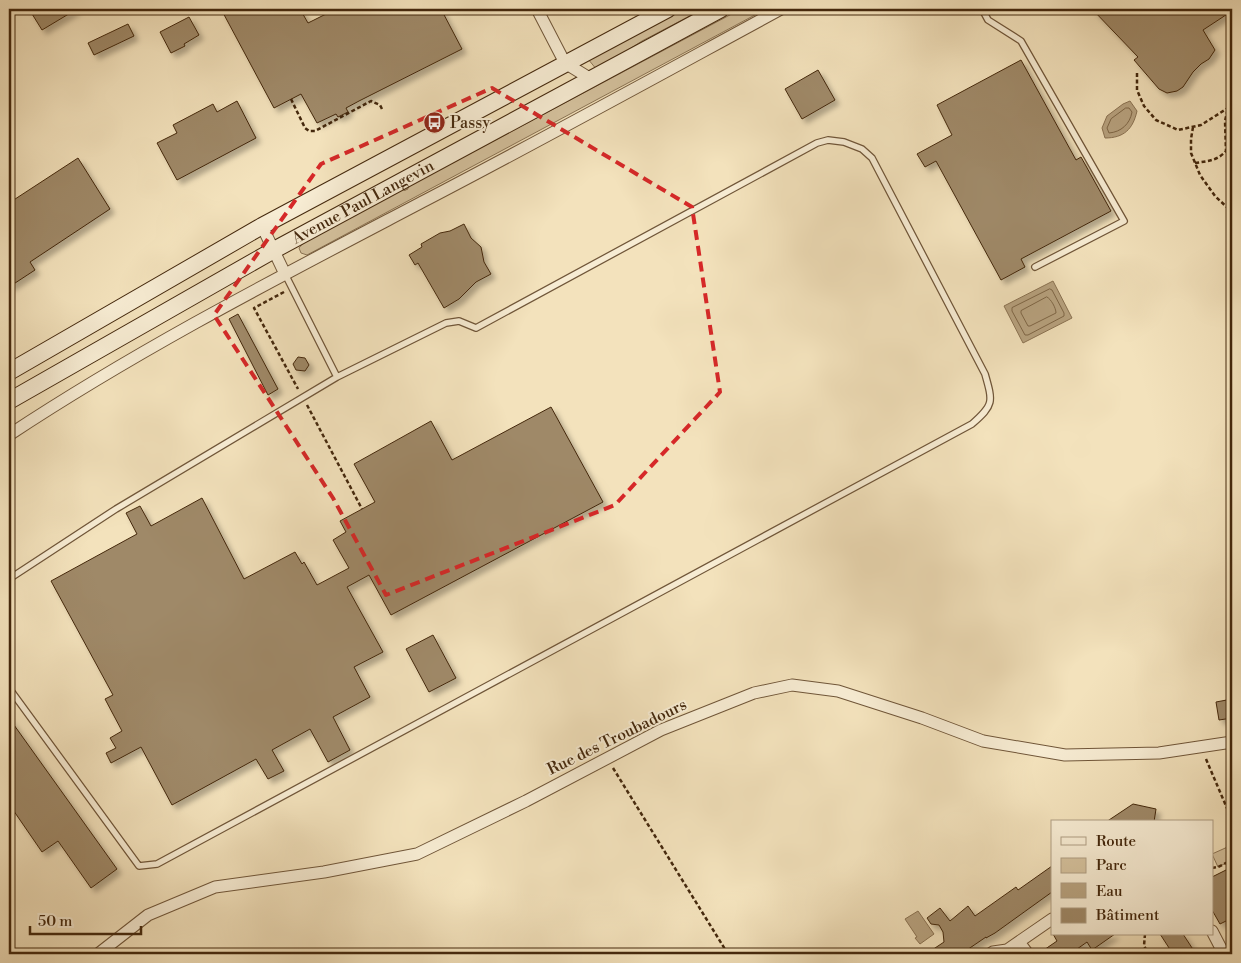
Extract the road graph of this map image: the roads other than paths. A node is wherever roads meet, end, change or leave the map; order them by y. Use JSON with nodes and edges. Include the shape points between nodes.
{"nodes":[{"id":1,"x":537,"y":9,"type":"edge"},
{"id":2,"x":668,"y":9,"type":"edge"},
{"id":3,"x":721,"y":9,"type":"edge"},
{"id":4,"x":781,"y":9,"type":"edge"},
{"id":5,"x":982,"y":9,"type":"edge"},
{"id":6,"x":565,"y":63,"type":"junction"},
{"id":7,"x":591,"y":79,"type":"junction"},
{"id":8,"x":262,"y":226,"type":"junction"},
{"id":9,"x":274,"y":250,"type":"junction"},
{"id":10,"x":1035,"y":267,"type":"dead end"},
{"id":11,"x":285,"y":274,"type":"junction"},
{"id":12,"x":9,"y":372,"type":"edge"},
{"id":13,"x":336,"y":377,"type":"junction"},
{"id":14,"x":9,"y":399,"type":"edge"},
{"id":15,"x":9,"y":435,"type":"edge"},
{"id":16,"x":9,"y":579,"type":"edge"},
{"id":17,"x":9,"y":688,"type":"edge"},
{"id":18,"x":1232,"y":742,"type":"edge"},
{"id":19,"x":1051,"y":920,"type":"edge"},
{"id":20,"x":1214,"y":935,"type":"edge"},
{"id":21,"x":1019,"y":942,"type":"junction"},
{"id":22,"x":98,"y":954,"type":"edge"},
{"id":23,"x":990,"y":954,"type":"edge"},
{"id":24,"x":1028,"y":954,"type":"edge"},
{"id":25,"x":1224,"y":954,"type":"edge"}],
"edges":[{"from":1,"to":6,"type":"street"},
{"from":2,"to":6,"type":"main road","name":"Avenue Paul Langevin"},
{"from":3,"to":7,"type":"main road","name":"Avenue Paul Langevin"},
{"from":4,"to":11,"type":"street"},
{"from":5,"to":10,"type":"lane","via":[[988,20],[1021,41],[1124,221]]},
{"from":6,"to":7,"type":"street"},
{"from":6,"to":8,"type":"main road","name":"Avenue Paul Langevin"},
{"from":7,"to":9,"type":"main road","name":"Avenue Paul Langevin"},
{"from":8,"to":9,"type":"street"},
{"from":8,"to":12,"type":"main road","name":"Avenue Paul Langevin"},
{"from":9,"to":11,"type":"street"},
{"from":9,"to":14,"type":"main road","name":"Avenue Paul Langevin"},
{"from":11,"to":13,"type":"lane"},
{"from":11,"to":15,"type":"street","via":[[121,364]]},
{"from":13,"to":16,"type":"lane","via":[[116,509]]},
{"from":13,"to":17,"type":"lane","via":[[446,323],[459,321],[476,328],[817,143],[828,140],[862,149],[872,158],[986,374],[990,404],[972,424],[157,864],[139,866]]},
{"from":18,"to":22,"type":"street","name":"Rue des Troubadours","via":[[1159,753],[1065,755],[983,741],[838,691],[792,685],[754,693],[661,730],[417,854],[324,872],[215,887],[148,915]]},
{"from":19,"to":21,"type":"street"},
{"from":20,"to":25,"type":"street"},
{"from":21,"to":23,"type":"street","via":[[1007,950]]},
{"from":21,"to":24,"type":"street"}]}
